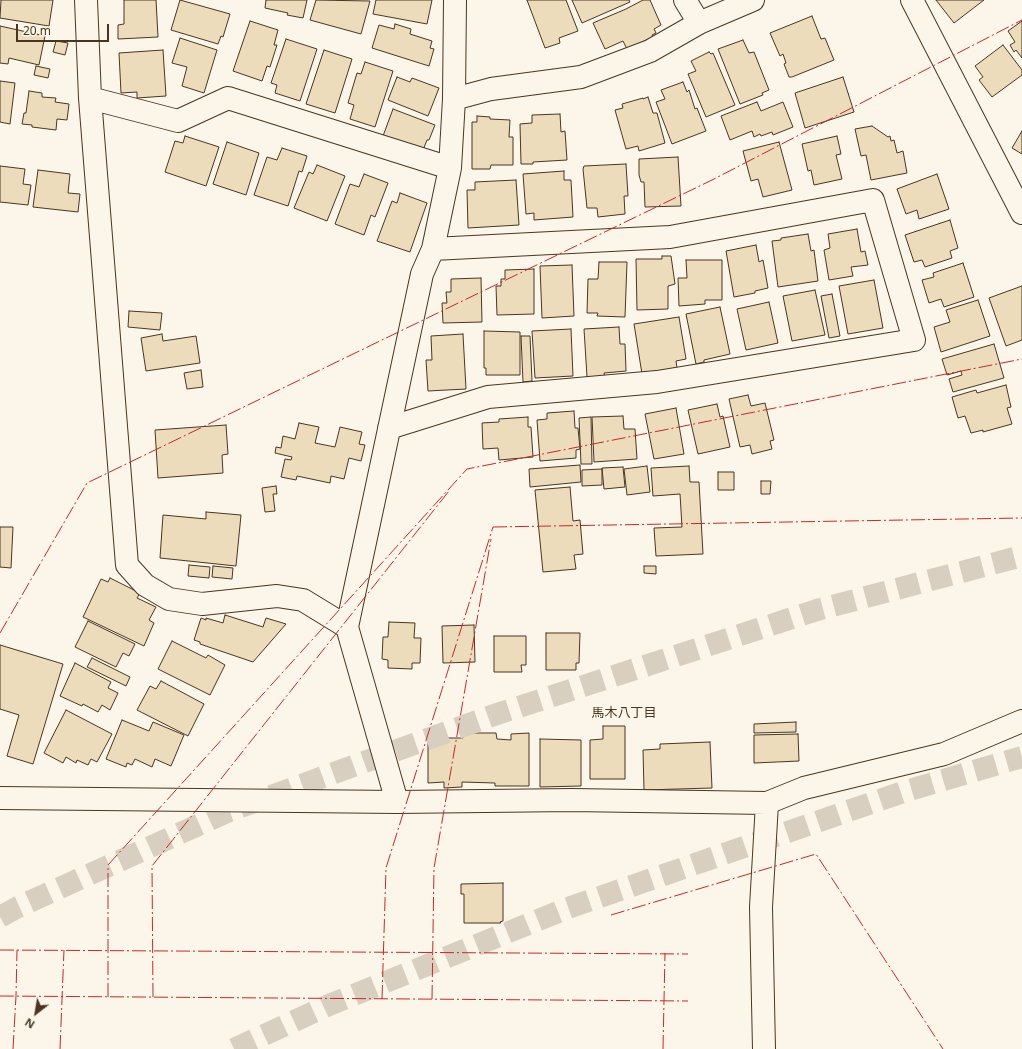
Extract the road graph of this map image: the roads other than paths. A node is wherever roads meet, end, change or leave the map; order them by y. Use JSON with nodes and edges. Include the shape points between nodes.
{"nodes":[{"id":1,"x":86,"y":0,"type":"edge"},
{"id":2,"x":455,"y":0,"type":"edge"},
{"id":3,"x":684,"y":0,"type":"edge"},
{"id":4,"x":753,"y":0,"type":"edge"},
{"id":5,"x":912,"y":0,"type":"edge"},
{"id":6,"x":699,"y":23,"type":"junction"},
{"id":7,"x":90,"y":98,"type":"junction"},
{"id":8,"x":454,"y":99,"type":"junction"},
{"id":9,"x":450,"y":168,"type":"junction"},
{"id":10,"x":1022,"y":213,"type":"edge"},
{"id":11,"x":433,"y":249,"type":"junction"},
{"id":12,"x":389,"y":428,"type":"junction"},
{"id":13,"x":347,"y":627,"type":"junction"},
{"id":14,"x":1022,"y":721,"type":"edge"},
{"id":15,"x":0,"y":798,"type":"edge"},
{"id":16,"x":397,"y":802,"type":"junction"},
{"id":17,"x":767,"y":803,"type":"junction"},
{"id":18,"x":764,"y":1049,"type":"edge"}],
"edges":[{"from":1,"to":7,"type":"street"},
{"from":2,"to":8,"type":"street"},
{"from":3,"to":6,"type":"street"},
{"from":4,"to":6,"type":"street"},
{"from":5,"to":10,"type":"street"},
{"from":6,"to":8,"type":"street","via":[[650,51],[581,77],[491,89]]},
{"from":7,"to":9,"type":"street","via":[[178,121],[228,98]]},
{"from":7,"to":13,"type":"street","via":[[127,565],[145,585],[169,599],[202,604],[277,596],[302,600]]},
{"from":8,"to":9,"type":"street"},
{"from":9,"to":11,"type":"street"},
{"from":11,"to":12,"type":"street","via":[[422,274]]},
{"from":11,"to":12,"type":"street","via":[[670,237],[873,200],[914,340],[657,382],[488,397]]},
{"from":12,"to":13,"type":"street"},
{"from":13,"to":16,"type":"street"},
{"from":14,"to":17,"type":"street","via":[[944,754],[804,788]]},
{"from":15,"to":16,"type":"street"},
{"from":16,"to":17,"type":"street","via":[[572,800]]},
{"from":17,"to":18,"type":"street","via":[[761,907]]}]}
